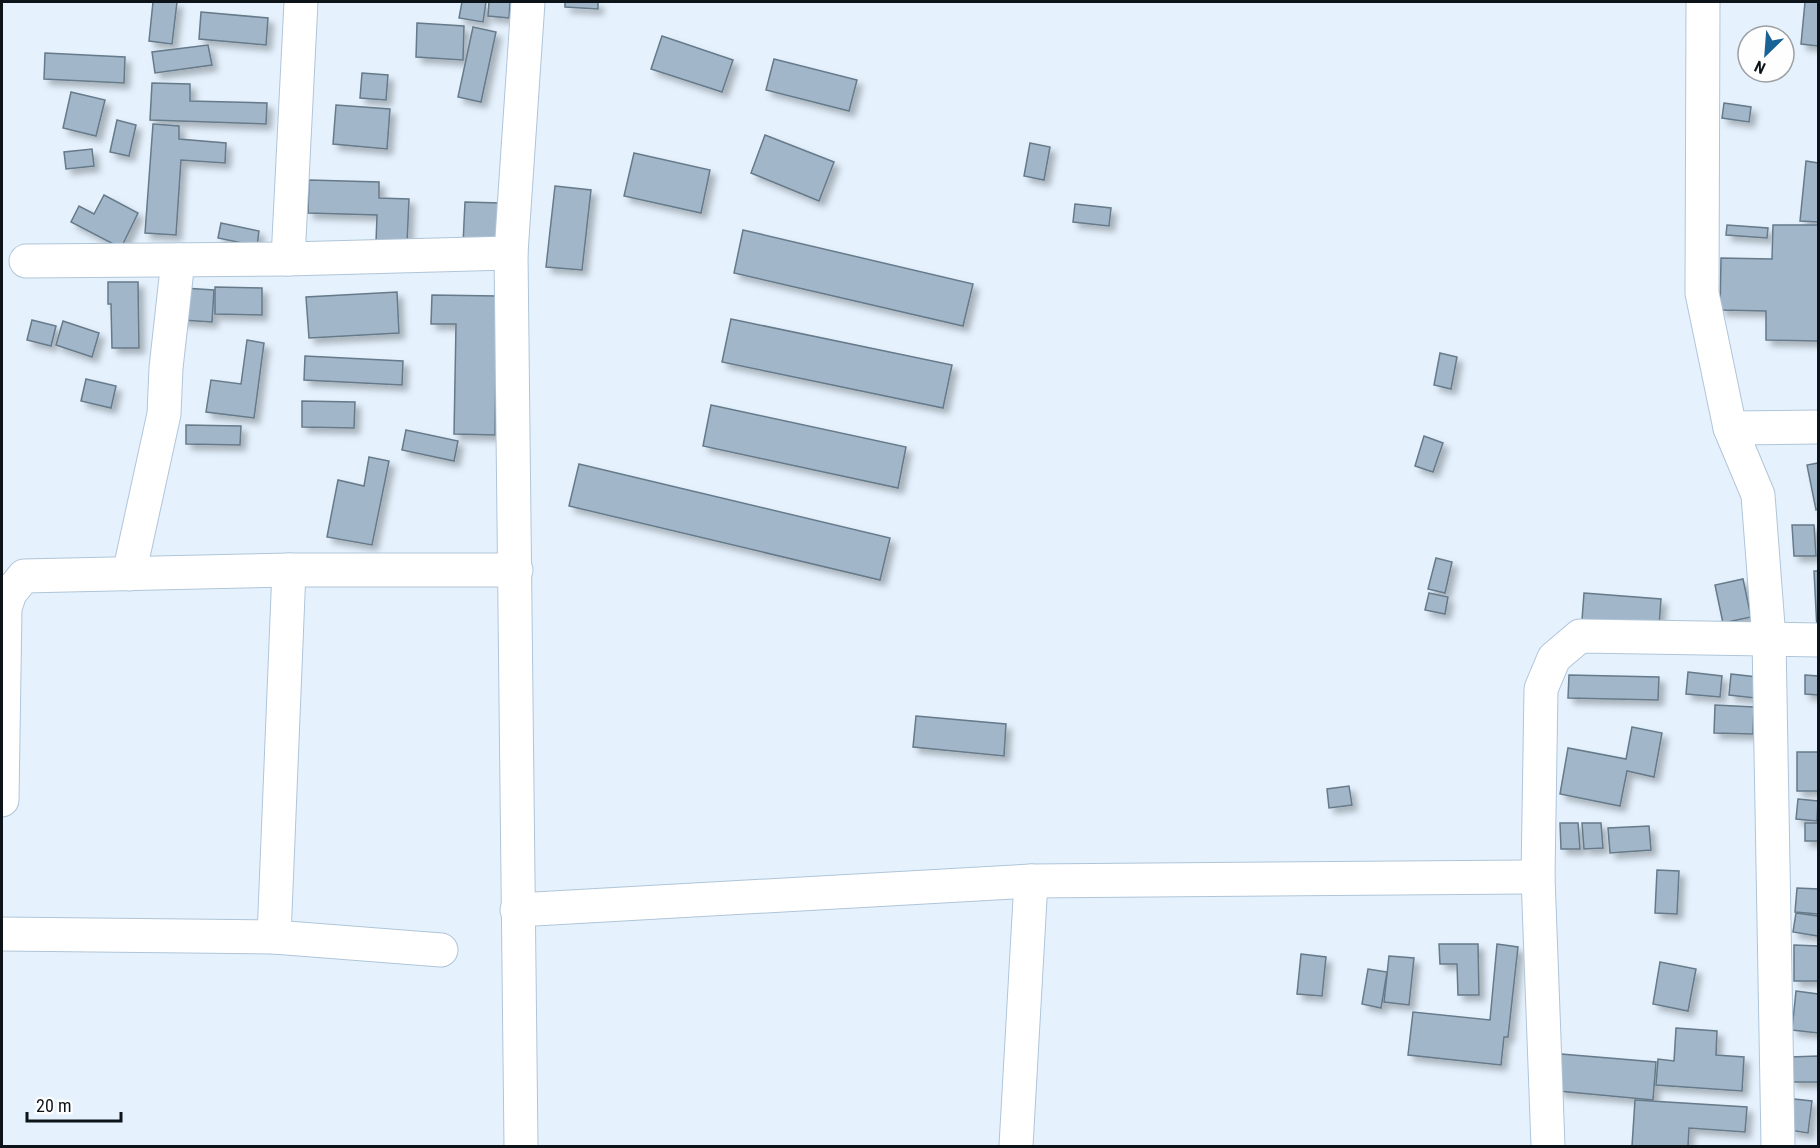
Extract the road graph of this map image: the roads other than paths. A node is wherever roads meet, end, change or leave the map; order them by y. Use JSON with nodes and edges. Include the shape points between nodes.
{"nodes":[{"id":1,"x":301,"y":2,"type":"edge"},
{"id":2,"x":528,"y":2,"type":"edge"},
{"id":3,"x":1703,"y":2,"type":"edge"},
{"id":4,"x":511,"y":253,"type":"junction"},
{"id":5,"x":288,"y":259,"type":"junction"},
{"id":6,"x":178,"y":260,"type":"junction"},
{"id":7,"x":26,"y":261,"type":"dead end"},
{"id":8,"x":1818,"y":427,"type":"edge"},
{"id":9,"x":1730,"y":428,"type":"junction"},
{"id":10,"x":289,"y":570,"type":"junction"},
{"id":11,"x":516,"y":570,"type":"junction"},
{"id":12,"x":129,"y":574,"type":"junction"},
{"id":13,"x":1769,"y":639,"type":"junction"},
{"id":14,"x":1818,"y":640,"type":"edge"},
{"id":15,"x":2,"y":800,"type":"edge"},
{"id":16,"x":1538,"y":877,"type":"junction"},
{"id":17,"x":1031,"y":881,"type":"junction"},
{"id":18,"x":517,"y":910,"type":"junction"},
{"id":19,"x":2,"y":934,"type":"edge"},
{"id":20,"x":274,"y":937,"type":"junction"},
{"id":21,"x":441,"y":950,"type":"dead end"},
{"id":22,"x":521,"y":1146,"type":"edge"},
{"id":23,"x":1016,"y":1146,"type":"edge"},
{"id":24,"x":1548,"y":1146,"type":"edge"},
{"id":25,"x":1778,"y":1146,"type":"edge"}],
"edges":[{"from":1,"to":5,"type":"street"},
{"from":2,"to":4,"type":"street"},
{"from":3,"to":9,"type":"street","via":[[1702,293]]},
{"from":4,"to":5,"type":"street"},
{"from":4,"to":11,"type":"street"},
{"from":5,"to":6,"type":"street"},
{"from":6,"to":7,"type":"street"},
{"from":6,"to":12,"type":"street","via":[[164,414]]},
{"from":8,"to":9,"type":"street"},
{"from":9,"to":13,"type":"street","via":[[1758,495]]},
{"from":10,"to":11,"type":"street"},
{"from":10,"to":12,"type":"street"},
{"from":10,"to":20,"type":"street"},
{"from":11,"to":18,"type":"street"},
{"from":12,"to":15,"type":"street","via":[[24,576],[10,593],[5,608]]},
{"from":13,"to":14,"type":"street"},
{"from":13,"to":16,"type":"street","via":[[1580,636],[1554,658],[1541,689]]},
{"from":13,"to":25,"type":"street"},
{"from":16,"to":17,"type":"street"},
{"from":16,"to":24,"type":"street"},
{"from":17,"to":18,"type":"street"},
{"from":17,"to":23,"type":"street"},
{"from":18,"to":22,"type":"street"},
{"from":19,"to":20,"type":"street"},
{"from":20,"to":21,"type":"street"}]}
